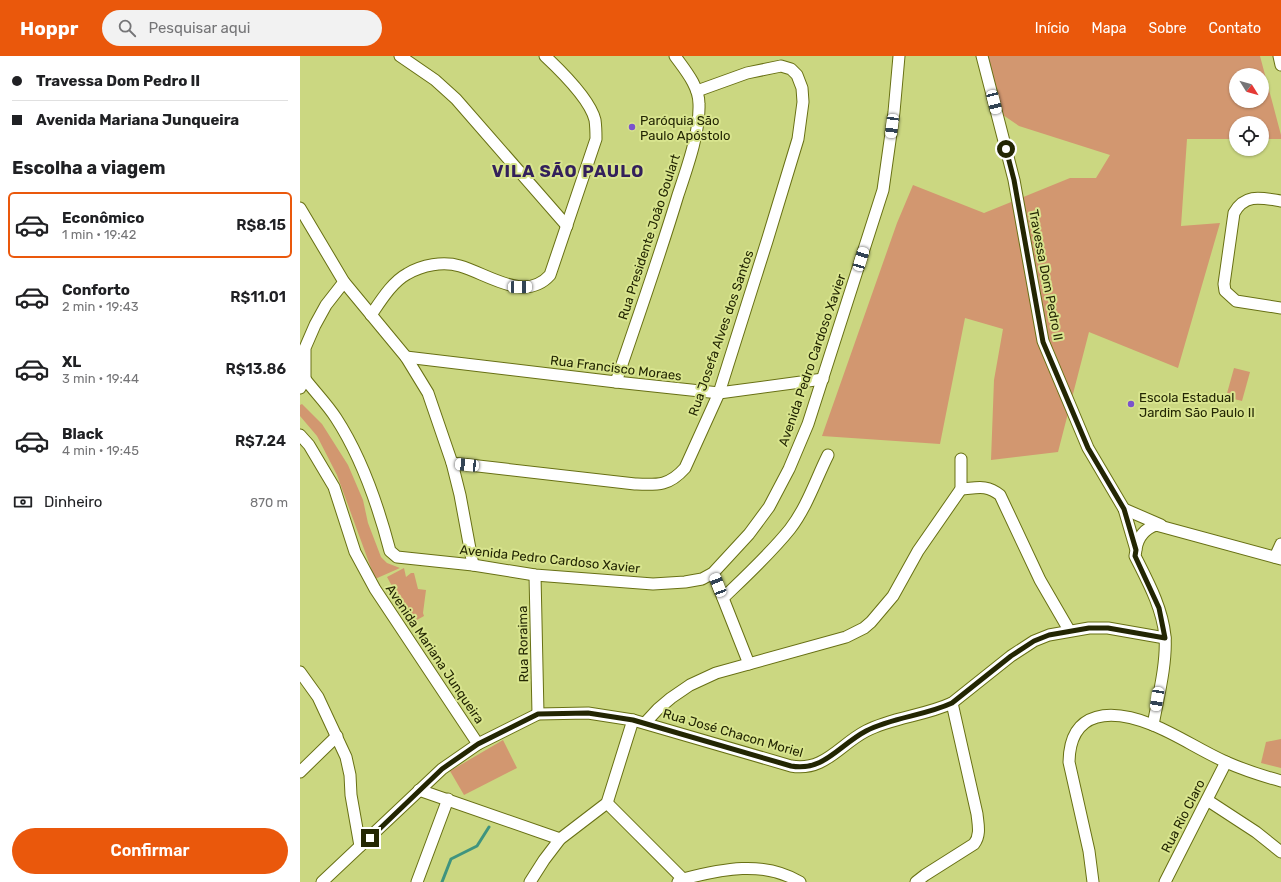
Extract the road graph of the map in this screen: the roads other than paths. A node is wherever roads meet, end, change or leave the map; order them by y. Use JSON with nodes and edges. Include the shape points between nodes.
{"nodes":[{"id":1,"x":400,"y":56,"type":"edge"},
{"id":2,"x":545,"y":56,"type":"edge"},
{"id":3,"x":675,"y":56,"type":"edge"},
{"id":4,"x":899,"y":56,"type":"edge"},
{"id":5,"x":982,"y":56,"type":"edge"},
{"id":6,"x":1279,"y":56,"type":"edge"},
{"id":7,"x":1281,"y":65,"type":"edge"},
{"id":8,"x":697,"y":90,"type":"junction"},
{"id":9,"x":1281,"y":201,"type":"edge"},
{"id":10,"x":300,"y":208,"type":"edge"},
{"id":11,"x":567,"y":226,"type":"junction"},
{"id":12,"x":344,"y":282,"type":"junction"},
{"id":13,"x":1281,"y":308,"type":"edge"},
{"id":14,"x":371,"y":315,"type":"junction"},
{"id":15,"x":406,"y":358,"type":"junction"},
{"id":16,"x":823,"y":379,"type":"junction"},
{"id":17,"x":616,"y":382,"type":"junction"},
{"id":18,"x":301,"y":386,"type":"edge"},
{"id":19,"x":718,"y":393,"type":"junction"},
{"id":20,"x":300,"y":435,"type":"edge"},
{"id":21,"x":828,"y":455,"type":"dead end"},
{"id":22,"x":961,"y":459,"type":"dead end"},
{"id":23,"x":452,"y":463,"type":"junction"},
{"id":24,"x":962,"y":489,"type":"junction"},
{"id":25,"x":1124,"y":509,"type":"junction"},
{"id":26,"x":1162,"y":526,"type":"junction"},
{"id":27,"x":1281,"y":544,"type":"edge"},
{"id":28,"x":1136,"y":550,"type":"junction"},
{"id":29,"x":1278,"y":558,"type":"edge"},
{"id":30,"x":473,"y":565,"type":"junction"},
{"id":31,"x":713,"y":573,"type":"junction"},
{"id":32,"x":535,"y":575,"type":"junction"},
{"id":33,"x":723,"y":598,"type":"junction"},
{"id":34,"x":1069,"y":630,"type":"junction"},
{"id":35,"x":1165,"y":638,"type":"junction"},
{"id":36,"x":749,"y":664,"type":"junction"},
{"id":37,"x":300,"y":672,"type":"edge"},
{"id":38,"x":952,"y":703,"type":"junction"},
{"id":39,"x":538,"y":714,"type":"junction"},
{"id":40,"x":633,"y":720,"type":"junction"},
{"id":41,"x":645,"y":723,"type":"junction"},
{"id":42,"x":1153,"y":725,"type":"junction"},
{"id":43,"x":337,"y":736,"type":"junction"},
{"id":44,"x":478,"y":744,"type":"junction"},
{"id":45,"x":1226,"y":762,"type":"junction"},
{"id":46,"x":300,"y":772,"type":"edge"},
{"id":47,"x":1281,"y":781,"type":"edge"},
{"id":48,"x":420,"y":790,"type":"junction"},
{"id":49,"x":448,"y":799,"type":"junction"},
{"id":50,"x":1207,"y":800,"type":"junction"},
{"id":51,"x":607,"y":803,"type":"junction"},
{"id":52,"x":560,"y":839,"type":"junction"},
{"id":53,"x":360,"y":846,"type":"junction"},
{"id":54,"x":1281,"y":852,"type":"edge"},
{"id":55,"x":680,"y":880,"type":"edge"},
{"id":56,"x":322,"y":882,"type":"edge"},
{"id":57,"x":418,"y":882,"type":"edge"},
{"id":58,"x":530,"y":882,"type":"edge"},
{"id":59,"x":800,"y":882,"type":"edge"},
{"id":60,"x":916,"y":882,"type":"edge"},
{"id":61,"x":1093,"y":882,"type":"edge"},
{"id":62,"x":1165,"y":882,"type":"edge"}],
"edges":[{"from":1,"to":11,"type":"street","via":[[435,80],[456,99]]},
{"from":2,"to":11,"type":"street","via":[[582,95],[590,108],[596,129],[596,139]]},
{"from":3,"to":8,"type":"street","name":"Rua Presidente João Goulart"},
{"from":4,"to":16,"type":"street","name":"Avenida Pedro Cardoso Xavier","via":[[883,190]]},
{"from":5,"to":25,"type":"street","name":"Travessa Dom Pedro II","via":[[1014,180],[1043,342],[1088,448]]},
{"from":6,"to":7,"type":"street"},
{"from":8,"to":17,"type":"street","name":"Rua Presidente João Goulart","via":[[699,104],[696,131],[688,165]]},
{"from":8,"to":19,"type":"street","name":"Rua Josefa Alves dos Santos","via":[[747,73],[781,66],[791,69],[797,75],[802,88],[803,102],[798,139],[775,218]]},
{"from":9,"to":13,"type":"street","via":[[1260,198],[1244,201],[1239,205],[1234,213],[1224,284],[1225,291],[1236,301]]},
{"from":10,"to":12,"type":"street"},
{"from":11,"to":14,"type":"street","via":[[550,275],[539,284],[525,287],[507,285],[459,265],[423,267],[406,274]]},
{"from":12,"to":14,"type":"street"},
{"from":12,"to":18,"type":"street","via":[[326,305],[305,348]]},
{"from":14,"to":15,"type":"street"},
{"from":15,"to":17,"type":"street","name":"Rua Francisco Moraes"},
{"from":15,"to":23,"type":"street","via":[[428,393]]},
{"from":16,"to":19,"type":"street","name":"Rua Francisco Moraes"},
{"from":16,"to":31,"type":"street","name":"Avenida Pedro Cardoso Xavier","via":[[808,424],[769,507],[750,534]]},
{"from":17,"to":19,"type":"street","name":"Rua Francisco Moraes"},
{"from":18,"to":30,"type":"street","name":"Avenida Pedro Cardoso Xavier","via":[[335,416],[349,439],[374,498],[390,551],[394,556]]},
{"from":19,"to":23,"type":"street","name":"Rua Josefa Alves dos Santos","via":[[686,468],[669,482],[635,484]]},
{"from":20,"to":44,"type":"street","name":"Avenida Mariana Junqueira","via":[[309,445],[334,487],[355,552],[375,589]]},
{"from":21,"to":33,"type":"street","via":[[803,508],[790,528]]},
{"from":22,"to":24,"type":"street"},
{"from":23,"to":30,"type":"street"},
{"from":24,"to":34,"type":"street","via":[[984,487],[1000,495],[1040,580]]},
{"from":24,"to":36,"type":"street","via":[[918,551],[893,596],[864,628],[846,637]]},
{"from":25,"to":26,"type":"street"},
{"from":25,"to":28,"type":"street","name":"Travessa Dom Pedro II"},
{"from":26,"to":28,"type":"street","via":[[1156,525],[1144,531]]},
{"from":26,"to":29,"type":"street"},
{"from":27,"to":29,"type":"street"},
{"from":28,"to":35,"type":"street","name":"Travessa Dom Pedro II","via":[[1135,556],[1159,608]]},
{"from":30,"to":32,"type":"street","name":"Avenida Pedro Cardoso Xavier"},
{"from":31,"to":32,"type":"street","name":"Avenida Pedro Cardoso Xavier","via":[[702,579],[653,584]]},
{"from":31,"to":33,"type":"street"},
{"from":32,"to":39,"type":"street","name":"Rua Roraima"},
{"from":33,"to":36,"type":"street"},
{"from":34,"to":35,"type":"street","name":"Rua José Chacon Moriel","via":[[1108,628]]},
{"from":34,"to":38,"type":"street","name":"Rua José Chacon Moriel","via":[[1034,641]]},
{"from":35,"to":42,"type":"street","name":"Travessa Dom Pedro II","via":[[1164,660]]},
{"from":36,"to":41,"type":"street","via":[[716,673],[690,685],[658,709]]},
{"from":37,"to":43,"type":"street","via":[[318,697]]},
{"from":38,"to":41,"type":"street","name":"Rua José Chacon Moriel","via":[[868,730],[819,763],[801,768]]},
{"from":38,"to":60,"type":"street","via":[[977,814],[978,837],[974,844]]},
{"from":39,"to":40,"type":"street","name":"Rua José Chacon Moriel","via":[[588,713]]},
{"from":39,"to":44,"type":"street","name":"Rua José Chacon Moriel"},
{"from":40,"to":41,"type":"street","name":"Rua José Chacon Moriel"},
{"from":40,"to":51,"type":"street"},
{"from":42,"to":45,"type":"street"},
{"from":42,"to":61,"type":"street","via":[[1118,715],[1102,715],[1083,724],[1071,742],[1068,762],[1089,851]]},
{"from":43,"to":46,"type":"street"},
{"from":43,"to":53,"type":"street","via":[[350,775]]},
{"from":44,"to":48,"type":"street","name":"Avenida Mariana Junqueira","via":[[442,769]]},
{"from":45,"to":47,"type":"street"},
{"from":45,"to":50,"type":"street","name":"Rua Rio Claro"},
{"from":48,"to":49,"type":"street"},
{"from":48,"to":53,"type":"street","name":"Avenida Mariana Junqueira"},
{"from":49,"to":52,"type":"street"},
{"from":49,"to":57,"type":"street"},
{"from":50,"to":54,"type":"street"},
{"from":50,"to":62,"type":"street","name":"Rua Rio Claro"},
{"from":51,"to":52,"type":"street"},
{"from":51,"to":55,"type":"street"},
{"from":52,"to":58,"type":"street"},
{"from":53,"to":56,"type":"street","name":"Avenida Mariana Junqueira"},
{"from":55,"to":59,"type":"street","via":[[724,869],[755,868],[780,872]]}]}
